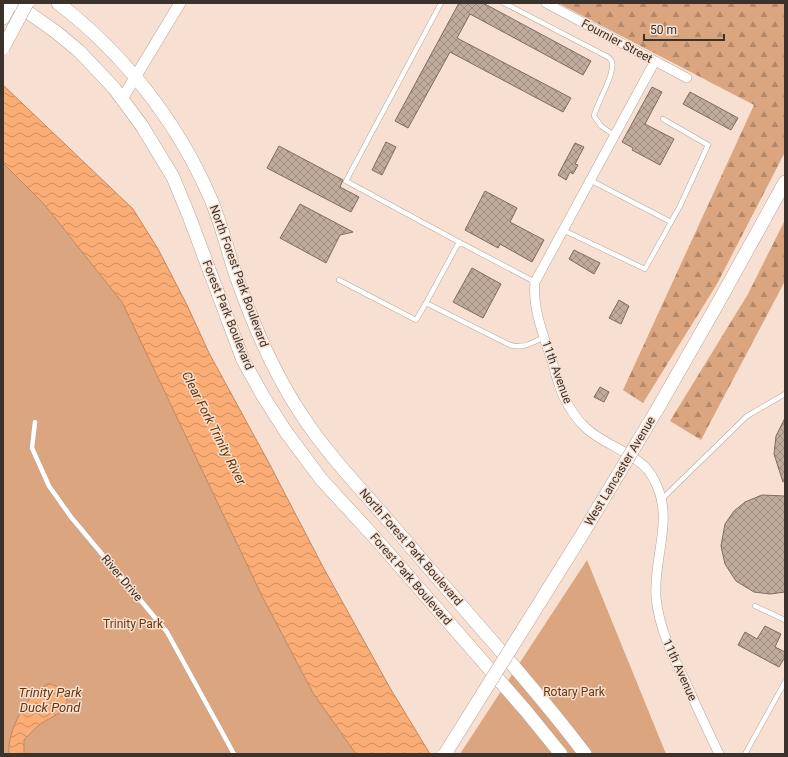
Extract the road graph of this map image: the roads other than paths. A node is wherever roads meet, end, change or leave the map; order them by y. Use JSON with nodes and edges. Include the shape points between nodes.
{"nodes":[{"id":1,"x":11,"y":3,"type":"edge"},
{"id":2,"x":15,"y":3,"type":"edge"},
{"id":3,"x":27,"y":3,"type":"edge"},
{"id":4,"x":58,"y":3,"type":"edge"},
{"id":5,"x":180,"y":3,"type":"edge"},
{"id":6,"x":441,"y":3,"type":"edge"},
{"id":7,"x":504,"y":3,"type":"edge"},
{"id":8,"x":546,"y":3,"type":"edge"},
{"id":9,"x":3,"y":18,"type":"edge"},
{"id":10,"x":3,"y":48,"type":"edge"},
{"id":11,"x":655,"y":61,"type":"junction"},
{"id":12,"x":135,"y":78,"type":"junction"},
{"id":13,"x":687,"y":78,"type":"dead end"},
{"id":14,"x":122,"y":99,"type":"junction"},
{"id":15,"x":663,"y":119,"type":"dead end"},
{"id":16,"x":614,"y":135,"type":"junction"},
{"id":17,"x":590,"y":180,"type":"junction"},
{"id":18,"x":785,"y":182,"type":"edge"},
{"id":19,"x":671,"y":222,"type":"junction"},
{"id":20,"x":563,"y":230,"type":"junction"},
{"id":21,"x":459,"y":242,"type":"junction"},
{"id":22,"x":339,"y":280,"type":"dead end"},
{"id":23,"x":535,"y":282,"type":"junction"},
{"id":24,"x":426,"y":303,"type":"junction"},
{"id":25,"x":544,"y":337,"type":"junction"},
{"id":26,"x":785,"y":394,"type":"edge"},
{"id":27,"x":35,"y":422,"type":"dead end"},
{"id":28,"x":662,"y":499,"type":"junction"},
{"id":29,"x":755,"y":606,"type":"dead end"},
{"id":30,"x":785,"y":620,"type":"edge"},
{"id":31,"x":785,"y":682,"type":"edge"},
{"id":32,"x":234,"y":754,"type":"edge"},
{"id":33,"x":445,"y":754,"type":"edge"},
{"id":34,"x":561,"y":754,"type":"edge"},
{"id":35,"x":584,"y":754,"type":"edge"},
{"id":36,"x":719,"y":754,"type":"edge"},
{"id":37,"x":745,"y":754,"type":"edge"}],
"edges":[{"from":1,"to":9,"type":"main road"},
{"from":2,"to":14,"type":"main road","name":"Forest Park Boulevard","via":[[79,51]]},
{"from":3,"to":10,"type":"main road","bridge":true},
{"from":4,"to":12,"type":"main road","name":"North Forest Park Boulevard","via":[[91,30]]},
{"from":5,"to":12,"type":"street"},
{"from":6,"to":21,"type":"lane","via":[[346,181]]},
{"from":7,"to":16,"type":"lane","via":[[611,60],[613,65],[610,76],[594,116],[601,126]]},
{"from":8,"to":11,"type":"street","name":"Fournier Street"},
{"from":11,"to":13,"type":"street","name":"Fournier Street"},
{"from":11,"to":16,"type":"street"},
{"from":12,"to":14,"type":"street"},
{"from":12,"to":35,"type":"main road","name":"North Forest Park Boulevard","via":[[164,115],[202,180],[260,340],[301,414],[343,469],[527,681]]},
{"from":14,"to":34,"type":"main road","name":"Forest Park Boulevard","via":[[142,126],[173,178],[243,360],[286,432],[321,479],[397,563]]},
{"from":15,"to":19,"type":"lane","via":[[708,145]]},
{"from":16,"to":17,"type":"street"},
{"from":17,"to":19,"type":"lane"},
{"from":17,"to":20,"type":"street"},
{"from":18,"to":33,"type":"main road","name":"West Lancaster Avenue","bridge":true,"via":[[658,408]]},
{"from":19,"to":20,"type":"lane","via":[[645,269]]},
{"from":20,"to":23,"type":"street"},
{"from":21,"to":23,"type":"lane"},
{"from":21,"to":24,"type":"lane"},
{"from":22,"to":24,"type":"lane","via":[[416,320]]},
{"from":23,"to":25,"type":"street","name":"11th Avenue","via":[[534,292]]},
{"from":24,"to":25,"type":"lane","via":[[510,345],[524,347]]},
{"from":25,"to":28,"type":"street","name":"11th Avenue","via":[[562,392],[578,420],[595,435],[646,467]]},
{"from":26,"to":28,"type":"lane","via":[[747,416]]},
{"from":27,"to":32,"type":"lane","name":"River Drive","via":[[32,448],[49,486],[71,517],[167,632]]},
{"from":28,"to":36,"type":"street","name":"11th Avenue","via":[[664,522],[656,596],[659,614],[672,653]]},
{"from":29,"to":30,"type":"lane"},
{"from":31,"to":37,"type":"lane"}]}
